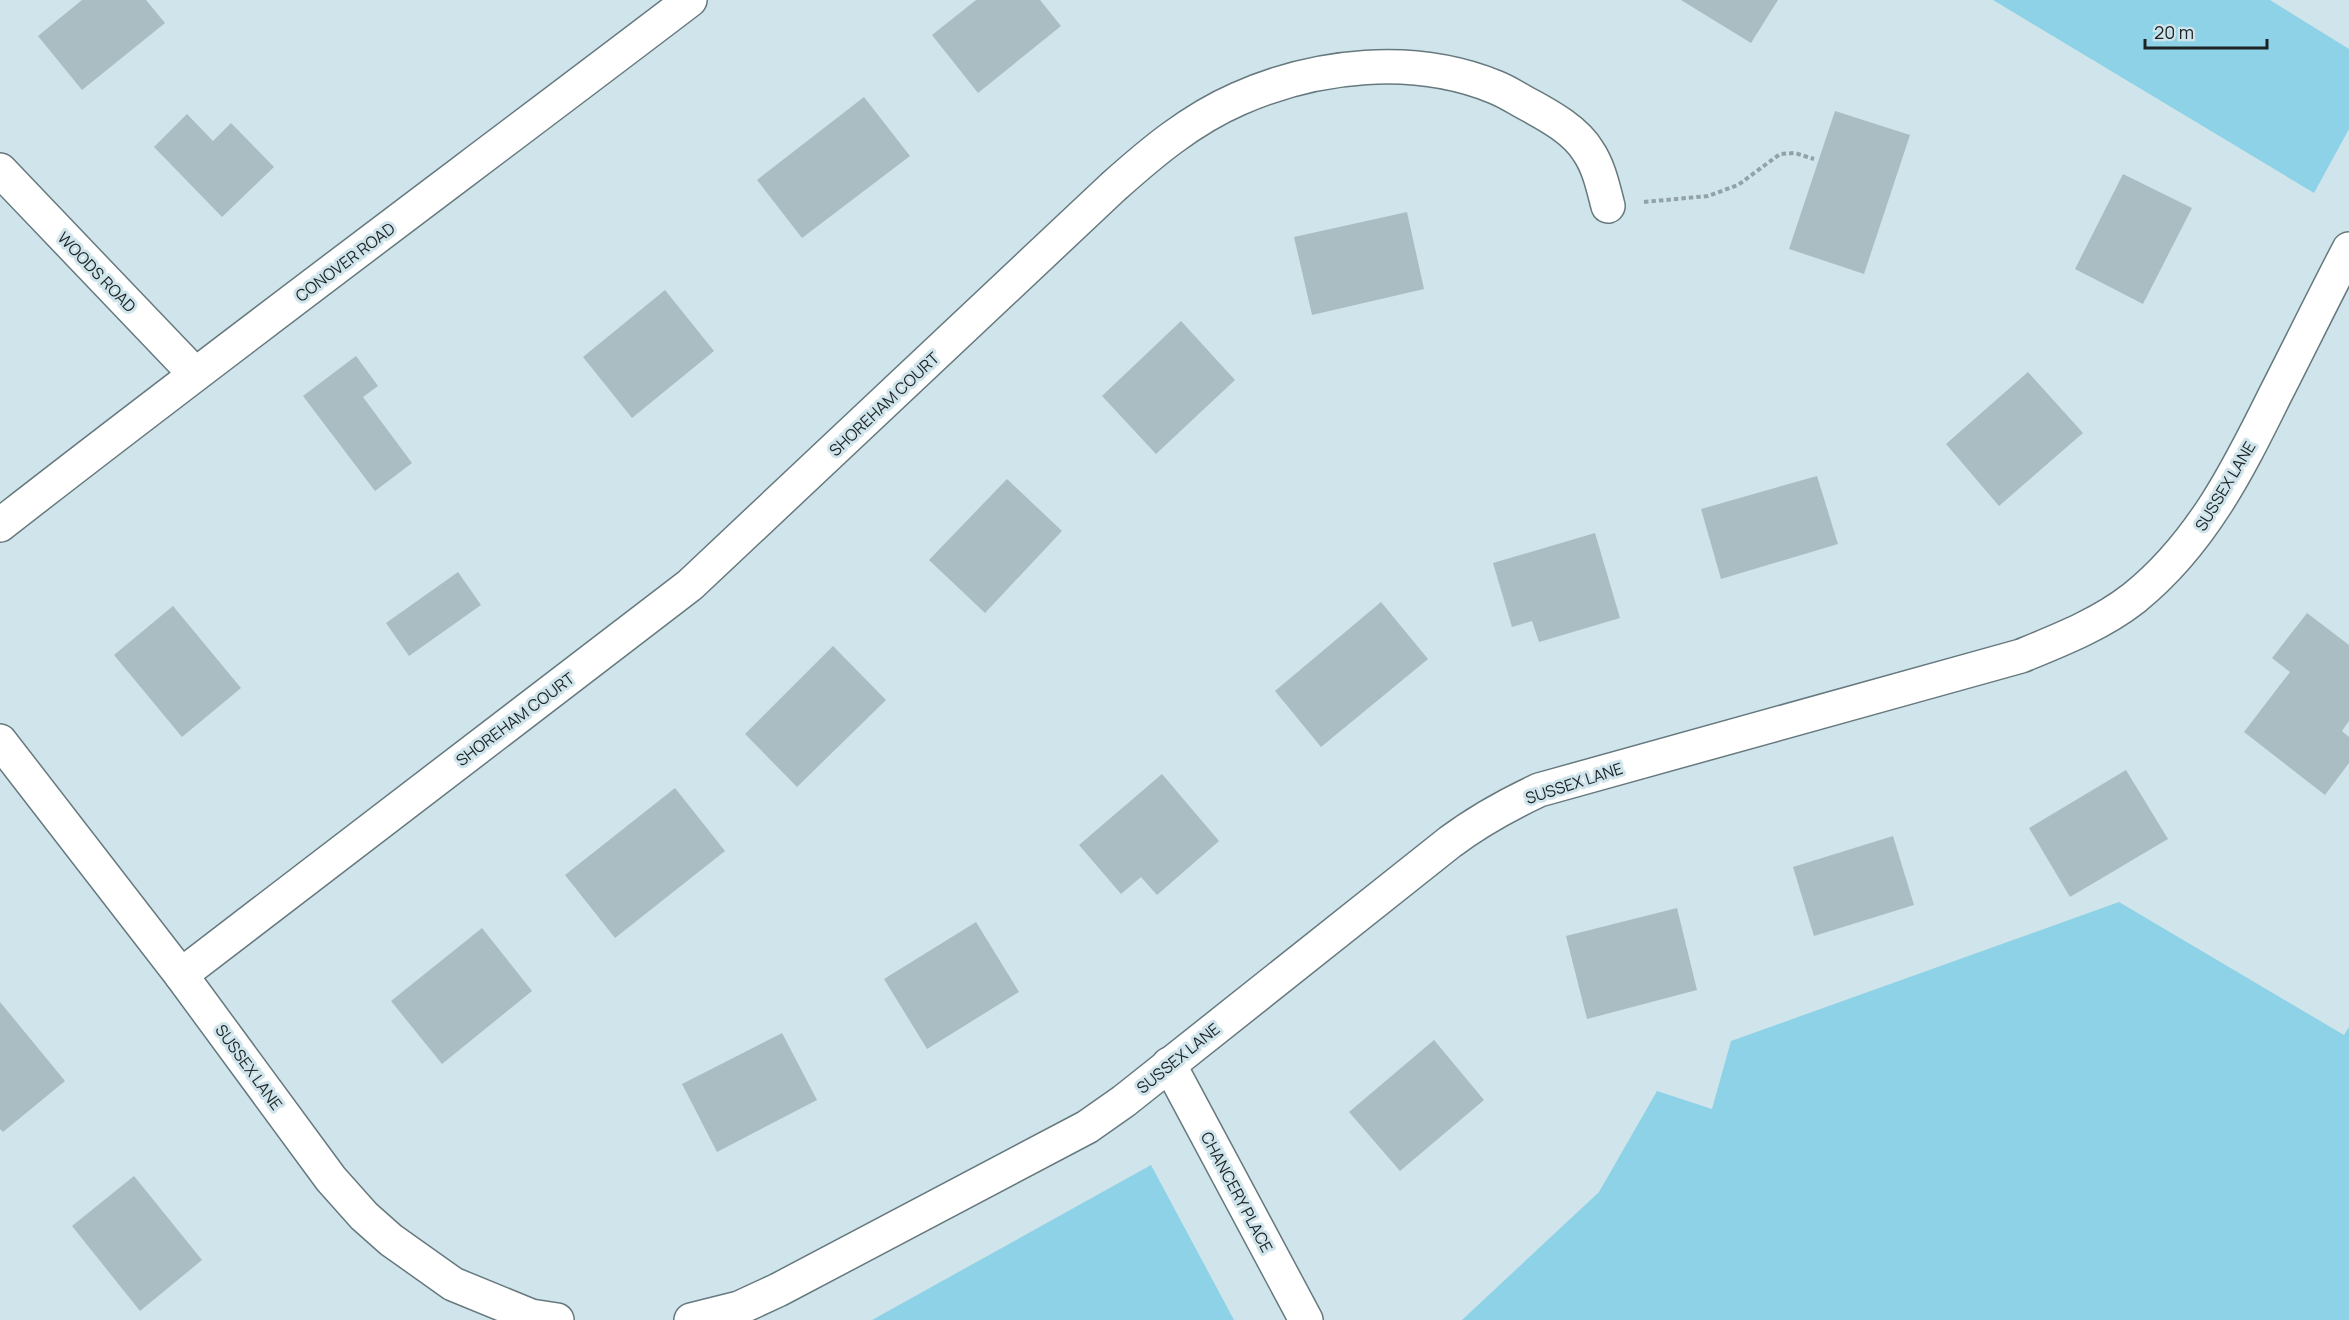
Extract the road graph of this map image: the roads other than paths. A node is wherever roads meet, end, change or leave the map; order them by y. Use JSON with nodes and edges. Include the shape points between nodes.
{"nodes":[{"id":1,"x":690,"y":0,"type":"edge"},
{"id":2,"x":0,"y":170,"type":"edge"},
{"id":3,"x":1608,"y":206,"type":"road end"},
{"id":4,"x":2349,"y":249,"type":"edge"},
{"id":5,"x":194,"y":374,"type":"junction"},
{"id":6,"x":0,"y":525,"type":"edge"},
{"id":7,"x":0,"y":741,"type":"edge"},
{"id":8,"x":181,"y":975,"type":"junction"},
{"id":9,"x":1169,"y":1064,"type":"junction"},
{"id":10,"x":556,"y":1320,"type":"edge"},
{"id":11,"x":691,"y":1320,"type":"edge"},
{"id":12,"x":1306,"y":1320,"type":"edge"}],
"edges":[{"from":1,"to":5,"type":"street","name":"CONOVER ROAD"},
{"from":2,"to":5,"type":"street","name":"WOODS ROAD"},
{"from":3,"to":8,"type":"street","name":"SHOREHAM COURT","via":[[1599,171],[1587,149],[1568,130],[1496,87],[1458,75],[1389,66],[1339,71],[1283,82],[1194,122],[1154,150],[1113,187],[690,585]]},
{"from":4,"to":9,"type":"street","name":"SUSSEX LANE","via":[[2215,508],[2189,543],[2133,598],[2100,620],[2021,656],[1539,790],[1520,799],[1450,842]]},
{"from":5,"to":6,"type":"street","name":"CONOVER ROAD"},
{"from":7,"to":8,"type":"street","name":"SUSSEX LANE"},
{"from":8,"to":10,"type":"street","name":"SUSSEX LANE","via":[[331,1179],[364,1216],[453,1284],[531,1316]]},
{"from":9,"to":11,"type":"street","name":"SUSSEX LANE","via":[[1124,1101],[1077,1132],[778,1290],[739,1308]]},
{"from":9,"to":12,"type":"street","name":"CHANCERY PLACE"}]}
